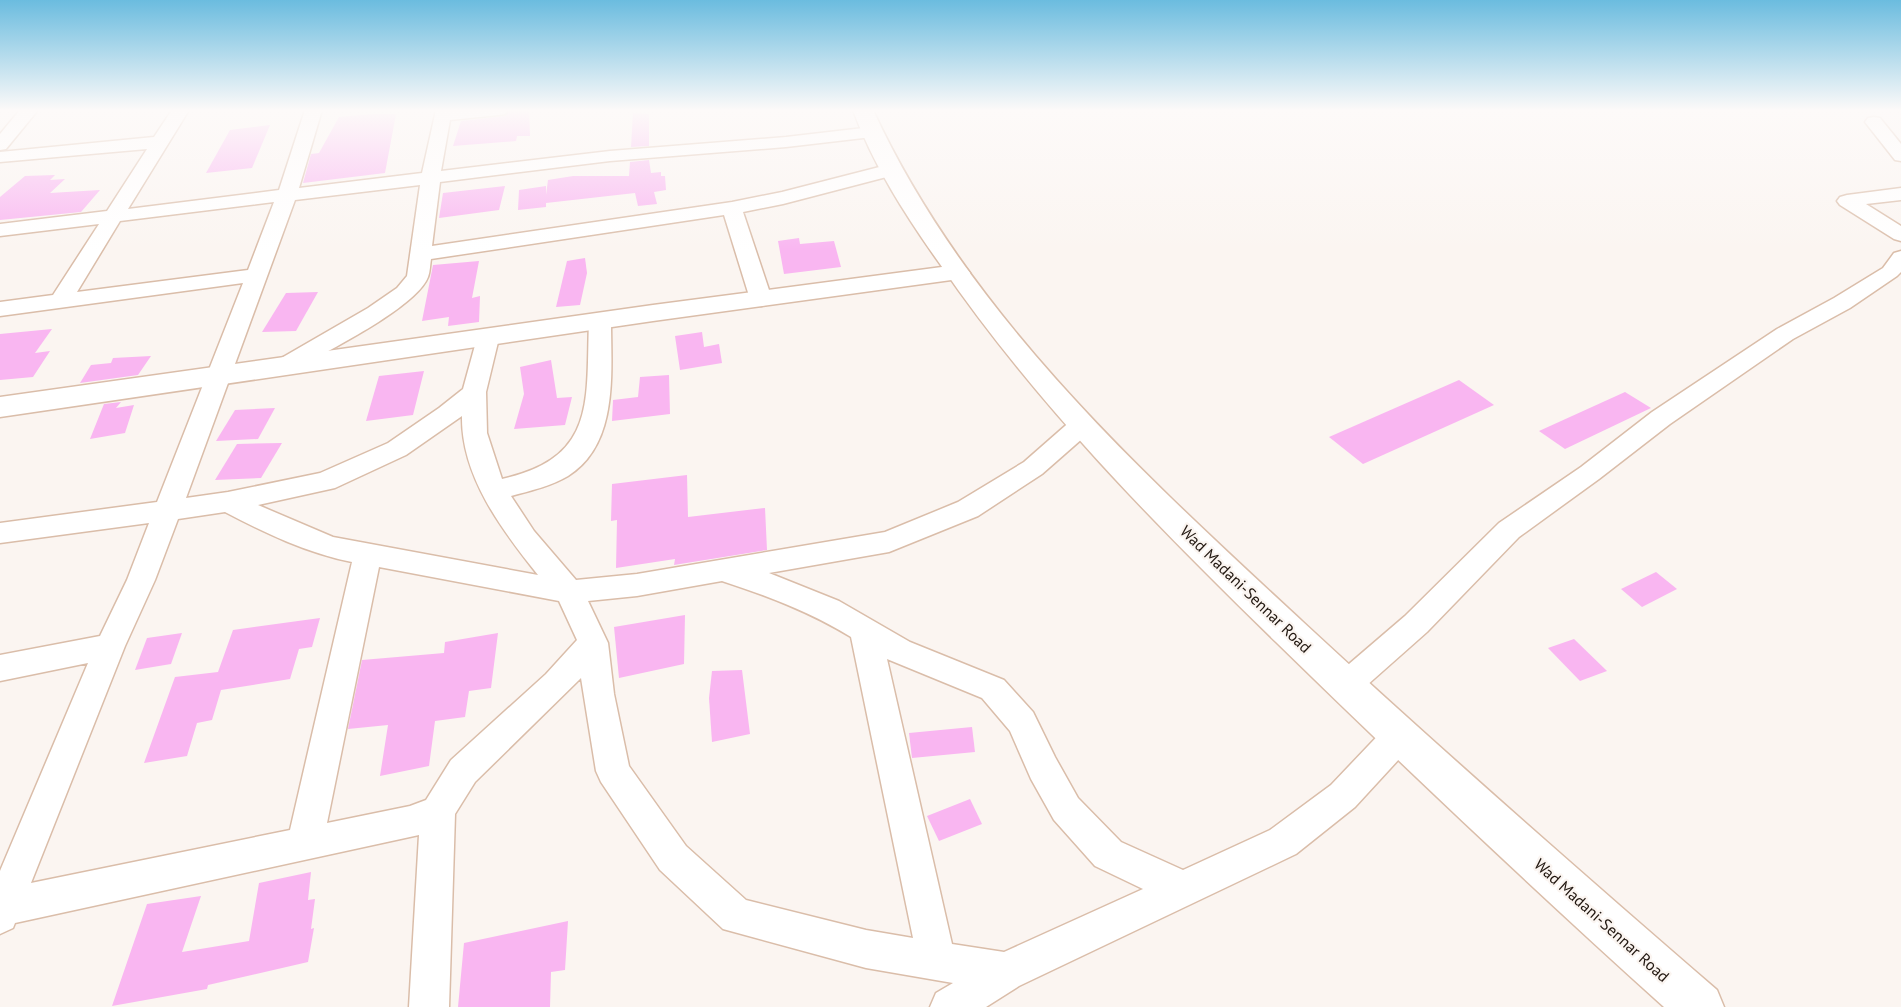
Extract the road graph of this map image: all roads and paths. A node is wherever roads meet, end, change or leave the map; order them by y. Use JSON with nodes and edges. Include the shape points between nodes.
{"nodes":[{"id":1,"x":151,"y":157,"type":"edge"},
{"id":2,"x":299,"y":157,"type":"edge"},
{"id":3,"x":435,"y":157,"type":"edge"},
{"id":4,"x":602,"y":157,"type":"edge"},
{"id":5,"x":885,"y":157,"type":"edge"},
{"id":6,"x":891,"y":170,"type":"junction"},
{"id":7,"x":431,"y":179,"type":"junction"},
{"id":8,"x":1901,"y":194,"type":"edge"},
{"id":9,"x":287,"y":195,"type":"junction"},
{"id":10,"x":732,"y":208,"type":"junction"},
{"id":11,"x":114,"y":217,"type":"junction"},
{"id":12,"x":1,"y":232,"type":"edge"},
{"id":13,"x":1901,"y":235,"type":"edge"},
{"id":14,"x":422,"y":254,"type":"junction"},
{"id":15,"x":1897,"y":268,"type":"edge"},
{"id":16,"x":957,"y":273,"type":"junction"},
{"id":17,"x":256,"y":275,"type":"junction"},
{"id":18,"x":761,"y":299,"type":"junction"},
{"id":19,"x":60,"y":302,"type":"junction"},
{"id":20,"x":0,"y":309,"type":"edge"},
{"id":21,"x":600,"y":321,"type":"junction"},
{"id":22,"x":488,"y":338,"type":"junction"},
{"id":23,"x":286,"y":365,"type":"junction"},
{"id":24,"x":218,"y":375,"type":"junction"},
{"id":25,"x":474,"y":392,"type":"junction"},
{"id":26,"x":0,"y":407,"type":"edge"},
{"id":27,"x":1082,"y":425,"type":"junction"},
{"id":28,"x":493,"y":490,"type":"junction"},
{"id":29,"x":228,"y":502,"type":"junction"},
{"id":30,"x":167,"y":510,"type":"junction"},
{"id":31,"x":0,"y":533,"type":"edge"},
{"id":32,"x":368,"y":556,"type":"junction"},
{"id":33,"x":723,"y":571,"type":"junction"},
{"id":34,"x":569,"y":592,"type":"junction"},
{"id":35,"x":865,"y":631,"type":"junction"},
{"id":36,"x":592,"y":643,"type":"junction"},
{"id":37,"x":110,"y":646,"type":"junction"},
{"id":38,"x":0,"y":668,"type":"edge"},
{"id":39,"x":1346,"y":685,"type":"junction"},
{"id":40,"x":1400,"y":735,"type":"junction"},
{"id":41,"x":438,"y":811,"type":"junction"},
{"id":42,"x":305,"y":843,"type":"junction"},
{"id":43,"x":1182,"y":888,"type":"junction"},
{"id":44,"x":2,"y":911,"type":"edge"},
{"id":45,"x":937,"y":961,"type":"junction"},
{"id":46,"x":1005,"y":972,"type":"junction"},
{"id":47,"x":429,"y":1007,"type":"edge"},
{"id":48,"x":950,"y":1007,"type":"edge"},
{"id":49,"x":1700,"y":1007,"type":"edge"}],
"edges":[{"from":1,"to":11,"type":"street"},
{"from":2,"to":9,"type":"street"},
{"from":3,"to":7,"type":"street"},
{"from":4,"to":7,"type":"street"},
{"from":5,"to":6,"type":"main road","name":"Wad Madani-Sennar Road"},
{"from":6,"to":10,"type":"street"},
{"from":6,"to":16,"type":"main road","name":"Wad Madani-Sennar Road"},
{"from":7,"to":9,"type":"street"},
{"from":7,"to":14,"type":"street"},
{"from":8,"to":13,"type":"street","via":[[1847,201]]},
{"from":9,"to":11,"type":"street"},
{"from":9,"to":17,"type":"street"},
{"from":10,"to":14,"type":"street"},
{"from":10,"to":18,"type":"street"},
{"from":11,"to":12,"type":"street"},
{"from":11,"to":19,"type":"street"},
{"from":14,"to":23,"type":"street","via":[[418,277],[405,293]]},
{"from":15,"to":39,"type":"street","via":[[1785,334],[1661,418],[1509,530],[1416,624]]},
{"from":16,"to":18,"type":"main road"},
{"from":16,"to":27,"type":"main road","name":"Wad Madani-Sennar Road"},
{"from":17,"to":19,"type":"street"},
{"from":17,"to":24,"type":"street"},
{"from":18,"to":21,"type":"main road"},
{"from":19,"to":20,"type":"street"},
{"from":21,"to":22,"type":"main road"},
{"from":21,"to":28,"type":"street","via":[[597,405],[590,434],[566,464],[529,482]]},
{"from":22,"to":23,"type":"main road"},
{"from":22,"to":25,"type":"street"},
{"from":23,"to":24,"type":"main road"},
{"from":24,"to":26,"type":"main road"},
{"from":24,"to":30,"type":"street"},
{"from":25,"to":28,"type":"street","via":[[474,433]]},
{"from":25,"to":29,"type":"street","via":[[397,449],[361,467],[326,481]]},
{"from":27,"to":33,"type":"street","via":[[1033,468],[968,510],[890,542]]},
{"from":27,"to":39,"type":"main road","name":"Wad Madani-Sennar Road","via":[[1217,563]]},
{"from":28,"to":34,"type":"street","via":[[524,538]]},
{"from":29,"to":30,"type":"street"},
{"from":29,"to":32,"type":"street","via":[[329,547]]},
{"from":30,"to":31,"type":"street"},
{"from":30,"to":37,"type":"street","via":[[141,580]]},
{"from":32,"to":34,"type":"street"},
{"from":32,"to":42,"type":"street"},
{"from":33,"to":34,"type":"street"},
{"from":33,"to":35,"type":"street","via":[[780,588],[829,609]]},
{"from":34,"to":36,"type":"street"},
{"from":35,"to":43,"type":"street","via":[[899,651],[993,689],[1022,722],[1066,809],[1108,854]]},
{"from":35,"to":45,"type":"street"},
{"from":36,"to":41,"type":"street","via":[[557,683],[463,771]]},
{"from":36,"to":45,"type":"street","via":[[613,771],[681,866],[736,916],[866,949]]},
{"from":37,"to":38,"type":"street"},
{"from":37,"to":44,"type":"street"},
{"from":39,"to":40,"type":"main road","name":"Wad Madani-Sennar Road"},
{"from":40,"to":43,"type":"street","via":[[1343,796],[1282,842]]},
{"from":40,"to":49,"type":"main road","name":"Wad Madani-Sennar Road"},
{"from":41,"to":42,"type":"street","via":[[410,822]]},
{"from":41,"to":47,"type":"street"},
{"from":42,"to":44,"type":"street"},
{"from":43,"to":46,"type":"street"},
{"from":45,"to":46,"type":"street"},
{"from":46,"to":48,"type":"street"}]}
